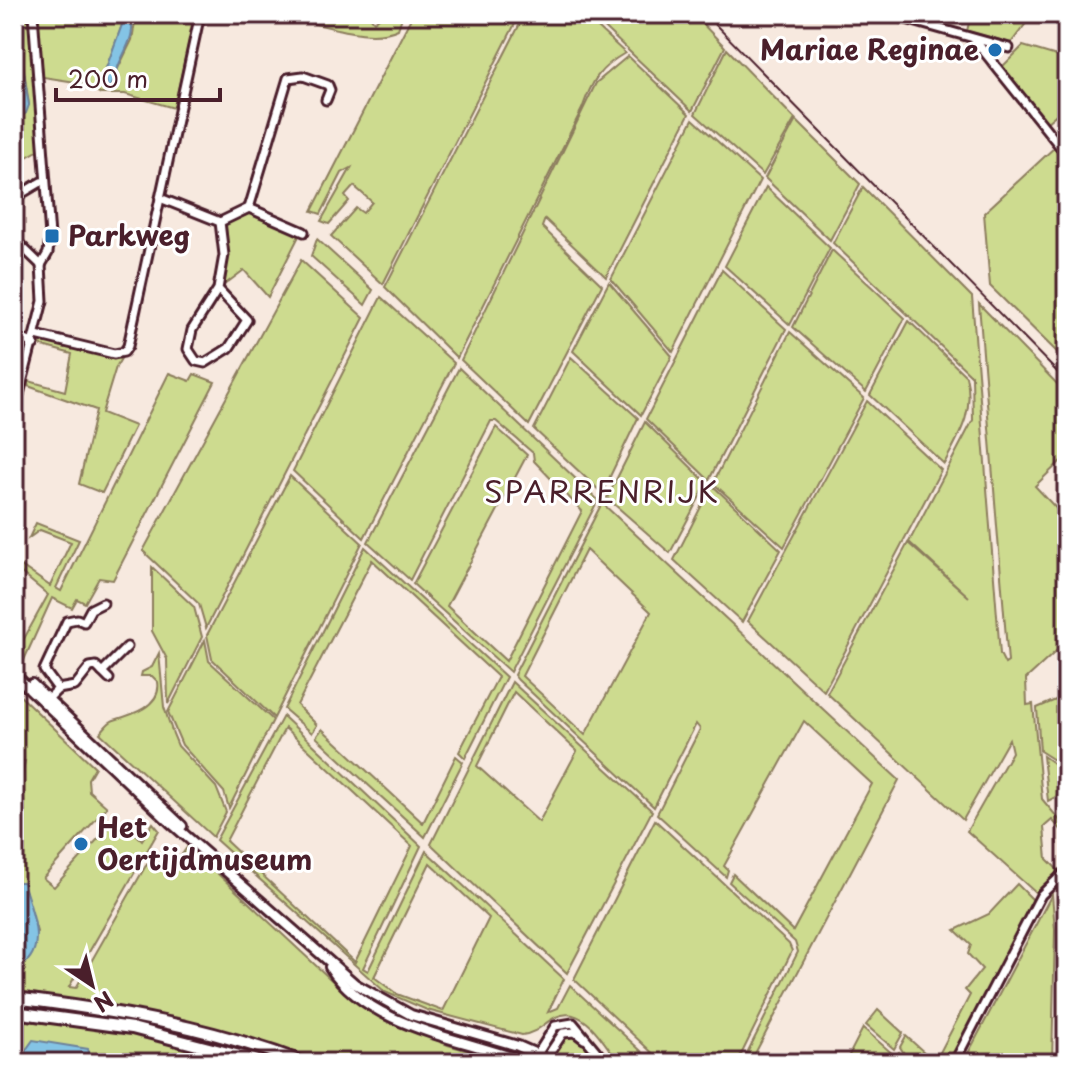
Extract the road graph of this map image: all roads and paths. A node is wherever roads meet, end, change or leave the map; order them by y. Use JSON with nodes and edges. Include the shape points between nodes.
{"nodes":[{"id":1,"x":33,"y":14,"type":"edge"},
{"id":2,"x":200,"y":14,"type":"edge"},
{"id":3,"x":888,"y":14,"type":"edge"},
{"id":4,"x":974,"y":39,"type":"junction"},
{"id":5,"x":1009,"y":48,"type":"dead end"},
{"id":6,"x":326,"y":100,"type":"dead end"},
{"id":7,"x":1067,"y":155,"type":"edge"},
{"id":8,"x":41,"y":182,"type":"dead end"},
{"id":9,"x":14,"y":198,"type":"edge"},
{"id":10,"x":160,"y":198,"type":"junction"},
{"id":11,"x":249,"y":208,"type":"junction"},
{"id":12,"x":220,"y":222,"type":"junction"},
{"id":13,"x":304,"y":232,"type":"dead end"},
{"id":14,"x":14,"y":239,"type":"edge"},
{"id":15,"x":41,"y":265,"type":"junction"},
{"id":16,"x":218,"y":289,"type":"junction"},
{"id":17,"x":14,"y":335,"type":"edge"},
{"id":18,"x":35,"y":340,"type":"junction"},
{"id":19,"x":18,"y":390,"type":"edge"},
{"id":20,"x":14,"y":414,"type":"edge"},
{"id":21,"x":103,"y":603,"type":"dead end"},
{"id":22,"x":127,"y":647,"type":"dead end"},
{"id":23,"x":102,"y":672,"type":"junction"},
{"id":24,"x":14,"y":674,"type":"edge"},
{"id":25,"x":109,"y":679,"type":"dead end"},
{"id":26,"x":58,"y":689,"type":"junction"},
{"id":27,"x":46,"y":701,"type":"junction"},
{"id":28,"x":1067,"y":870,"type":"edge"},
{"id":29,"x":328,"y":963,"type":"junction"},
{"id":30,"x":14,"y":998,"type":"edge"},
{"id":31,"x":14,"y":1012,"type":"edge"},
{"id":32,"x":543,"y":1058,"type":"edge"},
{"id":33,"x":301,"y":1062,"type":"edge"},
{"id":34,"x":266,"y":1063,"type":"edge"},
{"id":35,"x":318,"y":1063,"type":"edge"},
{"id":36,"x":530,"y":1063,"type":"edge"},
{"id":37,"x":557,"y":1063,"type":"edge"},
{"id":38,"x":606,"y":1063,"type":"edge"},
{"id":39,"x":954,"y":1063,"type":"edge"}],
"edges":[{"from":1,"to":15,"type":"street","via":[[50,236]]},
{"from":2,"to":10,"type":"street"},
{"from":3,"to":4,"type":"street"},
{"from":4,"to":5,"type":"street"},
{"from":4,"to":7,"type":"street"},
{"from":6,"to":11,"type":"street","via":[[328,85],[303,76],[288,78]]},
{"from":8,"to":9,"type":"street"},
{"from":10,"to":12,"type":"street"},
{"from":10,"to":18,"type":"street","via":[[126,350],[114,354]]},
{"from":11,"to":12,"type":"street"},
{"from":11,"to":13,"type":"street"},
{"from":12,"to":16,"type":"street","via":[[224,255]]},
{"from":14,"to":15,"type":"street"},
{"from":15,"to":18,"type":"street","via":[[43,301]]},
{"from":16,"to":16,"type":"street","via":[[243,312],[246,325],[225,352],[213,360],[196,361],[188,349],[192,330]]},
{"from":17,"to":18,"type":"street"},
{"from":18,"to":19,"type":"street"},
{"from":19,"to":20,"type":"street"},
{"from":21,"to":26,"type":"street","via":[[91,609],[84,622],[67,621],[44,670]]},
{"from":22,"to":23,"type":"street"},
{"from":23,"to":25,"type":"street"},
{"from":23,"to":26,"type":"street","via":[[90,667],[75,686]]},
{"from":24,"to":27,"type":"main road"},
{"from":26,"to":27,"type":"street"},
{"from":27,"to":29,"type":"main road","via":[[170,822]]},
{"from":28,"to":39,"type":"street","via":[[1038,899]]},
{"from":29,"to":32,"type":"main road","via":[[411,1015]]},
{"from":29,"to":36,"type":"main road","via":[[350,989],[399,1020]]},
{"from":30,"to":33,"type":"highway","via":[[135,1015]]},
{"from":31,"to":34,"type":"highway","via":[[132,1028]]},
{"from":32,"to":36,"type":"main road"},
{"from":32,"to":37,"type":"main road"},
{"from":32,"to":38,"type":"street","via":[[569,1031],[580,1035]]},
{"from":33,"to":35,"type":"highway"}]}
